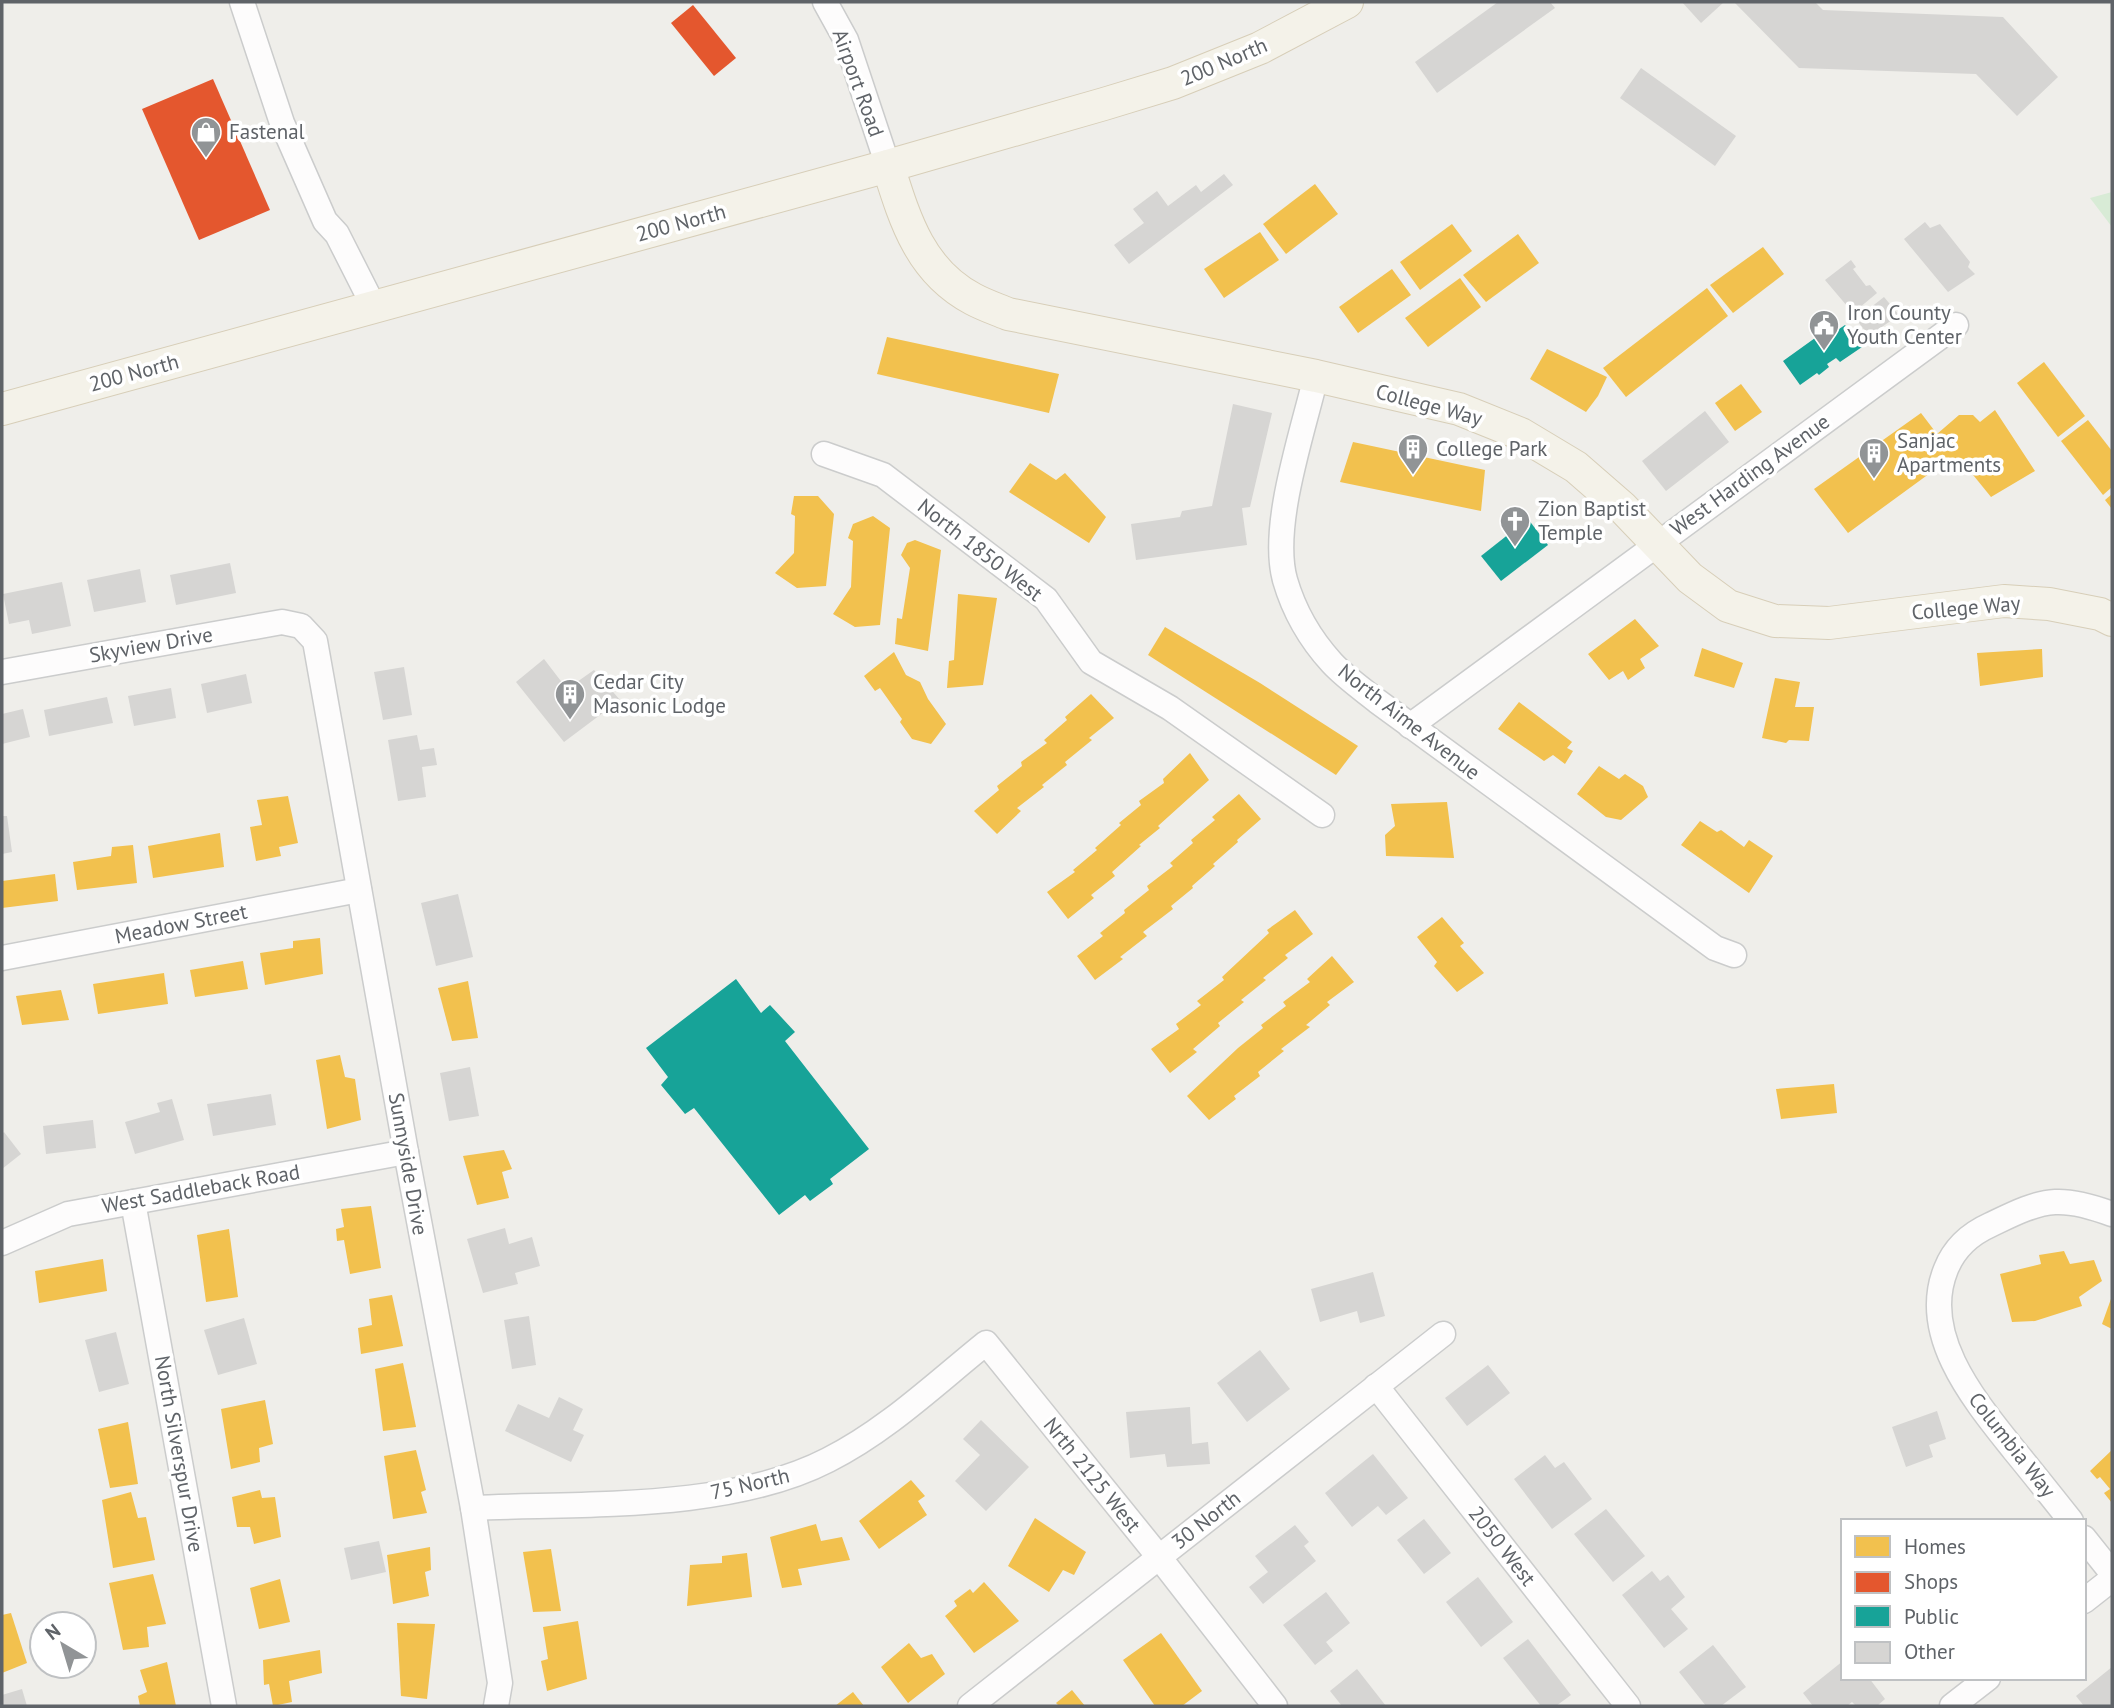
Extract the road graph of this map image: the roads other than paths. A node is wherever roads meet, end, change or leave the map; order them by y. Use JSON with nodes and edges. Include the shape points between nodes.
{"nodes":[{"id":1,"x":242,"y":2,"type":"edge"},
{"id":2,"x":825,"y":2,"type":"edge"},
{"id":3,"x":1347,"y":2,"type":"edge"},
{"id":4,"x":888,"y":166,"type":"junction"},
{"id":5,"x":374,"y":307,"type":"junction"},
{"id":6,"x":1956,"y":325,"type":"dead end"},
{"id":7,"x":1316,"y":376,"type":"junction"},
{"id":8,"x":2,"y":409,"type":"edge"},
{"id":9,"x":824,"y":454,"type":"dead end"},
{"id":10,"x":1655,"y":544,"type":"junction"},
{"id":11,"x":2112,"y":620,"type":"edge"},
{"id":12,"x":301,"y":626,"type":"joint"},
{"id":13,"x":2,"y":672,"type":"edge"},
{"id":14,"x":1410,"y":726,"type":"junction"},
{"id":15,"x":1322,"y":816,"type":"dead end"},
{"id":16,"x":359,"y":890,"type":"junction"},
{"id":17,"x":1734,"y":956,"type":"dead end"},
{"id":18,"x":2,"y":958,"type":"edge"},
{"id":19,"x":406,"y":1152,"type":"junction"},
{"id":20,"x":133,"y":1202,"type":"junction"},
{"id":21,"x":2112,"y":1214,"type":"edge"},
{"id":22,"x":2,"y":1242,"type":"edge"},
{"id":23,"x":1443,"y":1334,"type":"dead end"},
{"id":24,"x":986,"y":1343,"type":"joint"},
{"id":25,"x":1376,"y":1386,"type":"junction"},
{"id":26,"x":473,"y":1508,"type":"junction"},
{"id":27,"x":2069,"y":1519,"type":"edge"},
{"id":28,"x":2086,"y":1540,"type":"edge"},
{"id":29,"x":1158,"y":1557,"type":"junction"},
{"id":30,"x":2112,"y":1573,"type":"edge"},
{"id":31,"x":2112,"y":1579,"type":"edge"},
{"id":32,"x":2086,"y":1599,"type":"edge"},
{"id":33,"x":1985,"y":1680,"type":"edge"},
{"id":34,"x":224,"y":1706,"type":"edge"},
{"id":35,"x":496,"y":1706,"type":"edge"},
{"id":36,"x":970,"y":1706,"type":"edge"},
{"id":37,"x":1275,"y":1706,"type":"edge"},
{"id":38,"x":1628,"y":1706,"type":"edge"},
{"id":39,"x":1952,"y":1706,"type":"edge"}],
"edges":[{"from":1,"to":5,"type":"street","via":[[282,123],[325,221],[337,234]]},
{"from":2,"to":4,"type":"street","name":"Airport Road","via":[[846,40]]},
{"from":3,"to":4,"type":"main road","name":"200 North","via":[[1259,48],[1173,83]]},
{"from":4,"to":5,"type":"main road","name":"200 North"},
{"from":4,"to":7,"type":"main road","name":"College Way","via":[[922,254],[943,279],[972,299],[1008,314]]},
{"from":5,"to":8,"type":"main road","name":"200 North"},
{"from":6,"to":10,"type":"street","name":"West Harding Avenue"},
{"from":7,"to":10,"type":"main road","name":"College Way","via":[[1459,409],[1521,434],[1576,467]]},
{"from":7,"to":14,"type":"street","name":"North Aime Avenue","via":[[1286,501],[1282,531],[1285,580],[1307,631],[1333,665]]},
{"from":9,"to":15,"type":"street","name":"North 1850 West","via":[[883,475],[1046,599],[1091,662],[1170,708]]},
{"from":10,"to":11,"type":"main road","name":"College Way","via":[[1728,606],[1775,621],[1829,623],[2004,601],[2049,604]]},
{"from":10,"to":14,"type":"street","name":"West Harding Avenue"},
{"from":12,"to":13,"type":"street","name":"Skyview Drive","via":[[282,622]]},
{"from":12,"to":16,"type":"street","name":"Sunnyside Drive","via":[[315,641]]},
{"from":14,"to":17,"type":"street","name":"North Aime Avenue","via":[[1715,948]]},
{"from":16,"to":18,"type":"street","name":"Meadow Street"},
{"from":16,"to":19,"type":"street","name":"Sunnyside Drive"},
{"from":19,"to":20,"type":"street","name":"West Saddleback Road"},
{"from":19,"to":26,"type":"street","name":"Sunnyside Drive"},
{"from":20,"to":22,"type":"street","name":"West Saddleback Road","via":[[68,1214]]},
{"from":20,"to":34,"type":"street","name":"North Silverspur Drive"},
{"from":21,"to":27,"type":"street","name":"Columbia Way","via":[[2055,1202],[2017,1212],[1978,1230],[1953,1254],[1940,1285],[1939,1317],[1951,1357],[1972,1398]]},
{"from":23,"to":25,"type":"street","name":"30 North"},
{"from":24,"to":26,"type":"street","name":"75 North","via":[[872,1435],[827,1461],[784,1478],[735,1491],[668,1500]]},
{"from":24,"to":29,"type":"street","name":"Nrth 2125 West"},
{"from":25,"to":29,"type":"street","name":"30 North"},
{"from":25,"to":38,"type":"street","name":"2050 West"},
{"from":26,"to":35,"type":"street","name":"Sunnyside Drive","via":[[500,1683]]},
{"from":28,"to":30,"type":"street"},
{"from":29,"to":36,"type":"street","name":"30 North"},
{"from":29,"to":37,"type":"street","name":"Nrth 2125 West"},
{"from":31,"to":32,"type":"street"},
{"from":33,"to":39,"type":"street"}]}
